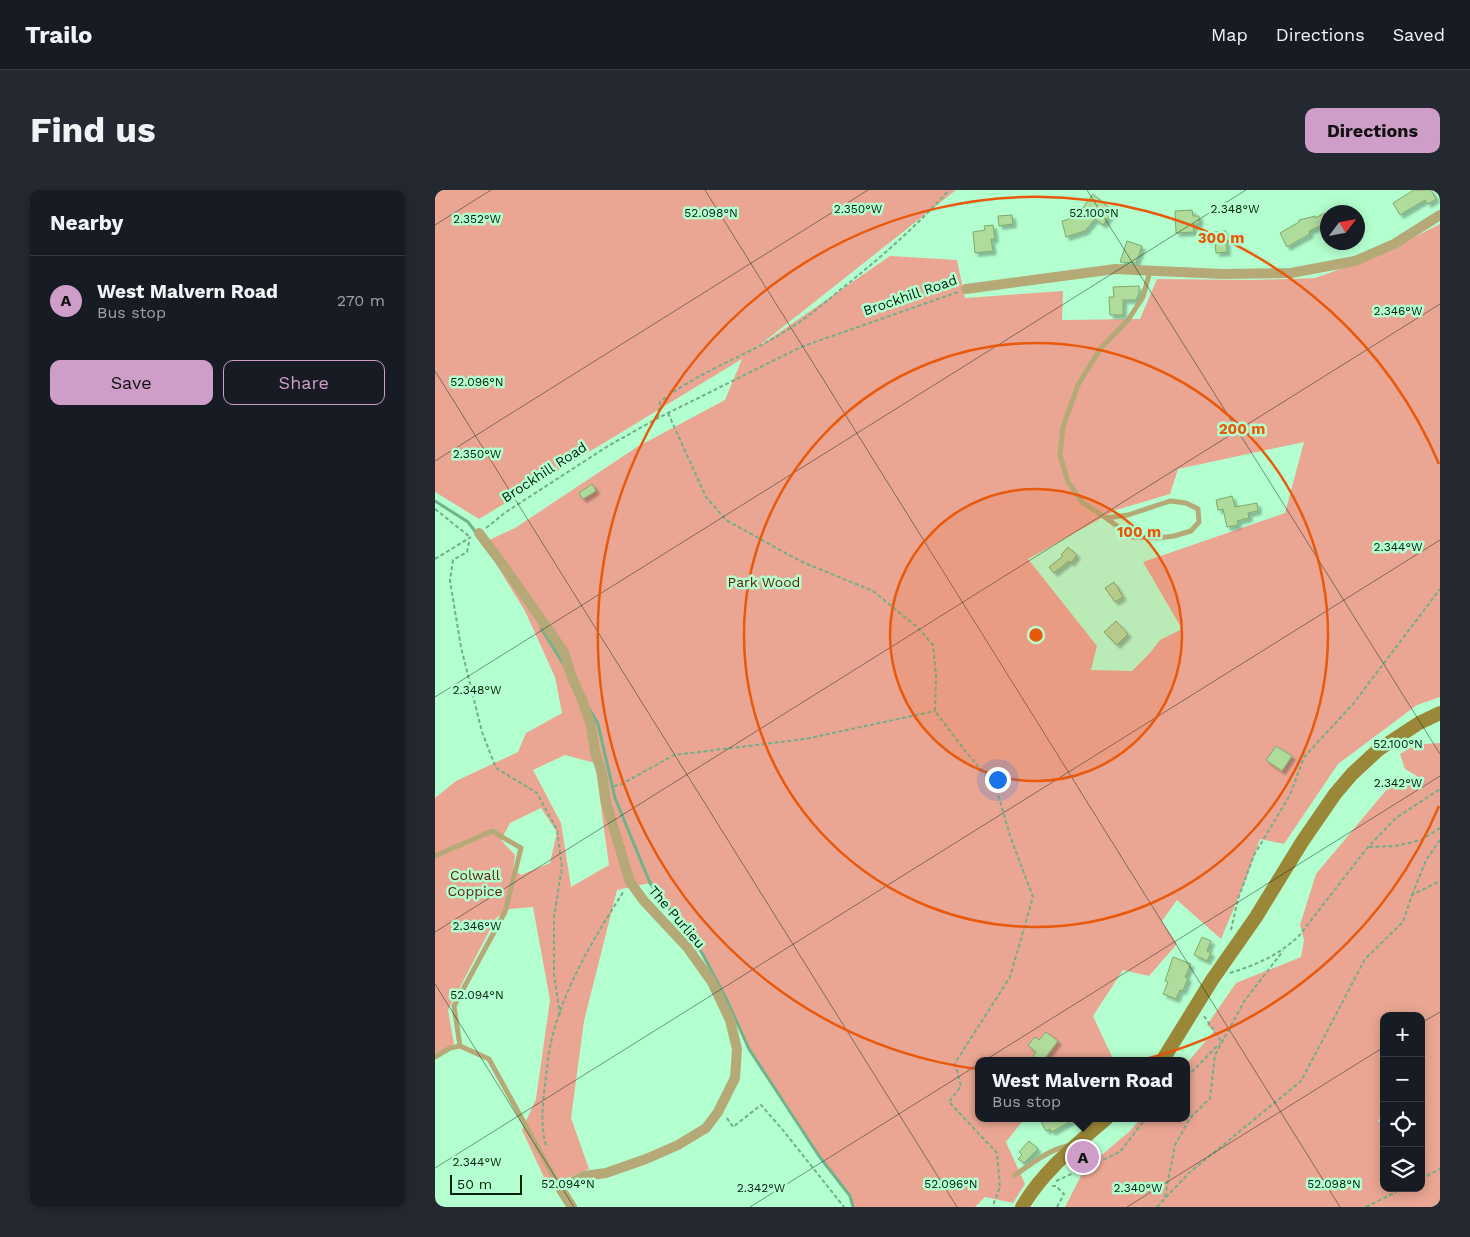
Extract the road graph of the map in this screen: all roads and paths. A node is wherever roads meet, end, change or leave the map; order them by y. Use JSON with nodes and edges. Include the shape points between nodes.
{"nodes":[{"id":1,"x":949,"y":190,"type":"edge"},
{"id":2,"x":1440,"y":214,"type":"edge"},
{"id":3,"x":1150,"y":270,"type":"junction"},
{"id":4,"x":966,"y":289,"type":"joint"},
{"id":5,"x":668,"y":413,"type":"junction"},
{"id":6,"x":658,"y":418,"type":"junction"},
{"id":7,"x":435,"y":509,"type":"edge"},
{"id":8,"x":1106,"y":518,"type":"junction"},
{"id":9,"x":475,"y":535,"type":"junction"},
{"id":10,"x":469,"y":542,"type":"dead end"},
{"id":11,"x":435,"y":559,"type":"edge"},
{"id":12,"x":1440,"y":589,"type":"edge"},
{"id":13,"x":935,"y":711,"type":"junction"},
{"id":14,"x":1440,"y":713,"type":"edge"},
{"id":15,"x":604,"y":789,"type":"junction"},
{"id":16,"x":1440,"y":789,"type":"edge"},
{"id":17,"x":1440,"y":828,"type":"edge"},
{"id":18,"x":1440,"y":840,"type":"edge"},
{"id":19,"x":1368,"y":847,"type":"junction"},
{"id":20,"x":435,"y":856,"type":"edge"},
{"id":21,"x":630,"y":882,"type":"junction"},
{"id":22,"x":1440,"y":882,"type":"edge"},
{"id":23,"x":1412,"y":895,"type":"junction"},
{"id":24,"x":1231,"y":936,"type":"dead end"},
{"id":25,"x":1284,"y":949,"type":"junction"},
{"id":26,"x":1230,"y":974,"type":"dead end"},
{"id":27,"x":1196,"y":1006,"type":"junction"},
{"id":28,"x":560,"y":1015,"type":"junction"},
{"id":29,"x":1221,"y":1041,"type":"junction"},
{"id":30,"x":461,"y":1046,"type":"junction"},
{"id":31,"x":435,"y":1057,"type":"edge"},
{"id":32,"x":1164,"y":1057,"type":"edge"},
{"id":33,"x":1190,"y":1074,"type":"edge"},
{"id":34,"x":720,"y":1107,"type":"junction"},
{"id":35,"x":1190,"y":1118,"type":"edge"},
{"id":36,"x":1099,"y":1122,"type":"edge"},
{"id":37,"x":1143,"y":1122,"type":"edge"},
{"id":38,"x":1188,"y":1122,"type":"edge"},
{"id":39,"x":1077,"y":1144,"type":"junction"},
{"id":40,"x":545,"y":1145,"type":"dead end"},
{"id":41,"x":1440,"y":1169,"type":"edge"},
{"id":42,"x":1015,"y":1175,"type":"dead end"},
{"id":43,"x":1425,"y":1177,"type":"edge"},
{"id":44,"x":560,"y":1188,"type":"junction"},
{"id":45,"x":1396,"y":1192,"type":"edge"},
{"id":46,"x":1164,"y":1199,"type":"junction"},
{"id":47,"x":1440,"y":1204,"type":"edge"},
{"id":48,"x":993,"y":1205,"type":"dead end"},
{"id":49,"x":1060,"y":1206,"type":"edge"},
{"id":50,"x":572,"y":1207,"type":"edge"},
{"id":51,"x":843,"y":1207,"type":"edge"},
{"id":52,"x":1022,"y":1207,"type":"edge"},
{"id":53,"x":1057,"y":1207,"type":"edge"},
{"id":54,"x":1157,"y":1207,"type":"edge"},
{"id":55,"x":1366,"y":1207,"type":"edge"},
{"id":56,"x":1433,"y":1207,"type":"edge"}],
"edges":[{"from":1,"to":6,"type":"path","via":[[889,250],[791,328],[672,392],[661,402]]},
{"from":2,"to":3,"type":"street","name":"Brockhill Road","via":[[1394,244],[1345,263],[1291,273]]},
{"from":3,"to":4,"type":"street","name":"Brockhill Road","via":[[1115,269]]},
{"from":3,"to":8,"type":"lane","via":[[1143,297],[1128,320],[1099,349],[1079,385],[1063,427],[1060,455],[1068,482],[1083,503]]},
{"from":4,"to":5,"type":"path","name":"Brockhill Road","via":[[801,348]]},
{"from":5,"to":6,"type":"path","name":"Brockhill Road"},
{"from":5,"to":13,"type":"path","via":[[706,497],[726,520],[800,561],[873,591],[916,626],[933,645]]},
{"from":6,"to":9,"type":"path","name":"Brockhill Road","via":[[607,446]]},
{"from":7,"to":9,"type":"path"},
{"from":8,"to":8,"type":"lane","via":[[1128,515],[1170,501],[1198,509],[1199,522],[1191,531],[1174,536],[1132,537]]},
{"from":9,"to":11,"type":"path","name":"Brockhill Road"},
{"from":9,"to":15,"type":"street","name":"The Purlieu","via":[[506,569],[564,652],[591,726]]},
{"from":10,"to":28,"type":"path","via":[[467,552],[453,560],[450,580],[461,647],[482,732],[496,768],[537,793],[557,830],[561,867],[554,917],[554,975]]},
{"from":12,"to":24,"type":"path","via":[[1353,704],[1304,757],[1291,795],[1254,855],[1238,899]]},
{"from":13,"to":15,"type":"path","via":[[805,739],[674,755],[620,785]]},
{"from":13,"to":48,"type":"path","via":[[996,787],[1033,897],[1009,977],[955,1063],[961,1086],[949,1102],[997,1153],[1000,1187]]},
{"from":14,"to":27,"type":"main road","via":[[1378,750],[1341,787]]},
{"from":15,"to":21,"type":"street","name":"The Purlieu"},
{"from":16,"to":19,"type":"path","via":[[1396,818]]},
{"from":17,"to":19,"type":"path","via":[[1421,840],[1396,846]]},
{"from":18,"to":23,"type":"path","via":[[1426,860]]},
{"from":19,"to":25,"type":"path","via":[[1298,937]]},
{"from":20,"to":30,"type":"lane","via":[[492,831],[521,848],[505,912],[454,1006]]},
{"from":21,"to":28,"type":"path","via":[[596,933]]},
{"from":21,"to":34,"type":"street","name":"The Purlieu","via":[[687,947],[712,982],[731,1020],[737,1049],[735,1078]]},
{"from":22,"to":23,"type":"path"},
{"from":23,"to":46,"type":"path","via":[[1403,922],[1365,960],[1301,1081],[1189,1173]]},
{"from":25,"to":26,"type":"path","via":[[1264,962]]},
{"from":25,"to":29,"type":"path","via":[[1245,1000]]},
{"from":27,"to":29,"type":"path"},
{"from":27,"to":32,"type":"main road"},
{"from":28,"to":40,"type":"path","via":[[551,1042],[544,1097]]},
{"from":29,"to":33,"type":"path"},
{"from":29,"to":35,"type":"path","via":[[1215,1055],[1211,1098]]},
{"from":30,"to":31,"type":"lane"},
{"from":30,"to":44,"type":"lane","via":[[489,1059]]},
{"from":34,"to":44,"type":"street","name":"The Purlieu","via":[[706,1128],[678,1145],[606,1173],[584,1176]]},
{"from":34,"to":51,"type":"path","via":[[733,1127],[761,1105]]},
{"from":36,"to":39,"type":"main road"},
{"from":37,"to":49,"type":"path","via":[[1120,1152],[1046,1186],[1056,1186],[1064,1194]]},
{"from":38,"to":46,"type":"path","via":[[1175,1145]]},
{"from":39,"to":42,"type":"lane","via":[[1055,1149]]},
{"from":39,"to":52,"type":"main road","via":[[1038,1182]]},
{"from":41,"to":43,"type":"path"},
{"from":44,"to":50,"type":"street"},
{"from":45,"to":55,"type":"path"},
{"from":46,"to":54,"type":"path"},
{"from":47,"to":56,"type":"path"},
{"from":49,"to":53,"type":"path"}]}
